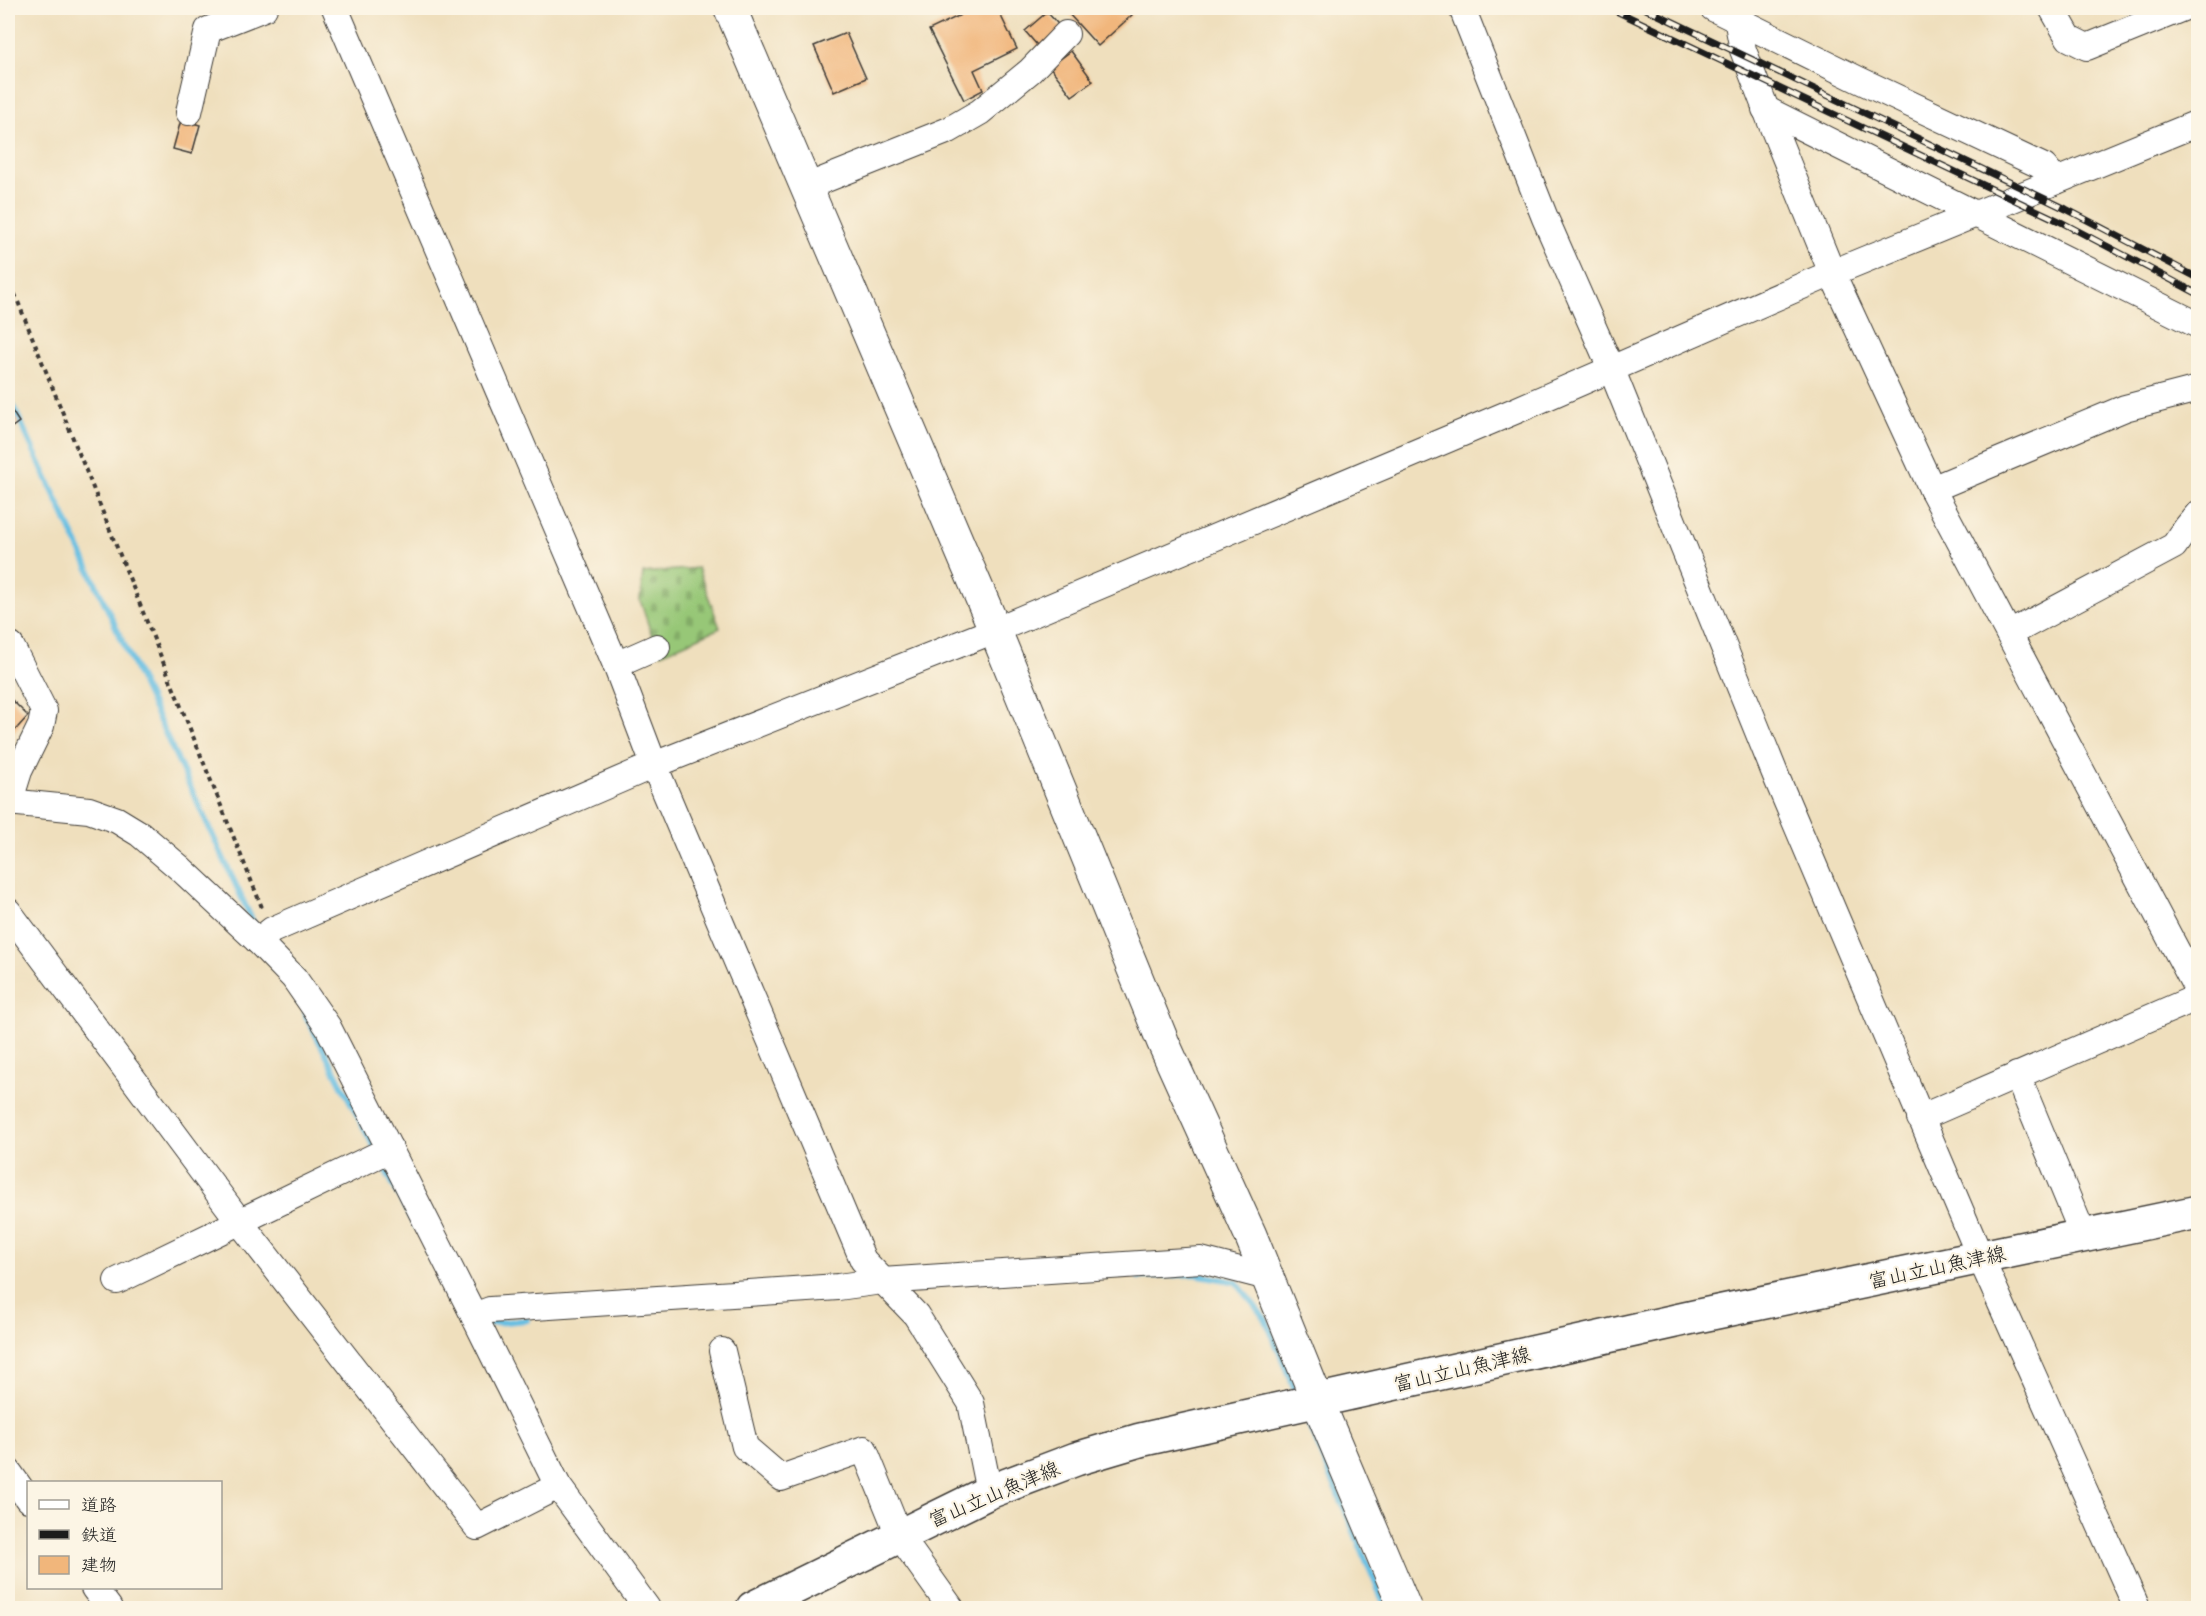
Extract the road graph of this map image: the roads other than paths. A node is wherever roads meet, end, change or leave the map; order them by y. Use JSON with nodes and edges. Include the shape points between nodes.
{"nodes":[{"id":1,"x":264,"y":8,"type":"edge"},
{"id":2,"x":335,"y":8,"type":"edge"},
{"id":3,"x":730,"y":8,"type":"edge"},
{"id":4,"x":1462,"y":8,"type":"edge"},
{"id":5,"x":1713,"y":8,"type":"edge"},
{"id":6,"x":2052,"y":8,"type":"edge"},
{"id":7,"x":2182,"y":8,"type":"edge"},
{"id":8,"x":1736,"y":14,"type":"edge"},
{"id":9,"x":1066,"y":34,"type":"dead end"},
{"id":10,"x":1766,"y":109,"type":"junction"},
{"id":11,"x":189,"y":112,"type":"dead end"},
{"id":12,"x":2199,"y":123,"type":"edge"},
{"id":13,"x":2056,"y":181,"type":"junction"},
{"id":14,"x":806,"y":187,"type":"junction"},
{"id":15,"x":1978,"y":213,"type":"junction"},
{"id":16,"x":1832,"y":273,"type":"junction"},
{"id":17,"x":2199,"y":325,"type":"edge"},
{"id":18,"x":1611,"y":368,"type":"junction"},
{"id":19,"x":2199,"y":389,"type":"edge"},
{"id":20,"x":1932,"y":489,"type":"junction"},
{"id":21,"x":2199,"y":514,"type":"edge"},
{"id":22,"x":994,"y":630,"type":"junction"},
{"id":23,"x":2008,"y":634,"type":"junction"},
{"id":24,"x":8,"y":644,"type":"edge"},
{"id":25,"x":657,"y":647,"type":"dead end"},
{"id":26,"x":616,"y":665,"type":"junction"},
{"id":27,"x":654,"y":765,"type":"junction"},
{"id":28,"x":8,"y":802,"type":"edge"},
{"id":29,"x":8,"y":910,"type":"edge"},
{"id":30,"x":265,"y":935,"type":"junction"},
{"id":31,"x":2199,"y":991,"type":"edge"},
{"id":32,"x":2199,"y":997,"type":"edge"},
{"id":33,"x":2018,"y":1076,"type":"junction"},
{"id":34,"x":1920,"y":1118,"type":"junction"},
{"id":35,"x":390,"y":1149,"type":"junction"},
{"id":36,"x":2199,"y":1212,"type":"edge"},
{"id":37,"x":239,"y":1221,"type":"junction"},
{"id":38,"x":2084,"y":1237,"type":"junction"},
{"id":39,"x":1981,"y":1259,"type":"junction"},
{"id":40,"x":1267,"y":1277,"type":"junction"},
{"id":41,"x":117,"y":1281,"type":"dead end"},
{"id":42,"x":882,"y":1281,"type":"junction"},
{"id":43,"x":474,"y":1316,"type":"junction"},
{"id":44,"x":722,"y":1351,"type":"dead end"},
{"id":45,"x":1318,"y":1402,"type":"junction"},
{"id":46,"x":8,"y":1471,"type":"edge"},
{"id":47,"x":558,"y":1486,"type":"junction"},
{"id":48,"x":989,"y":1492,"type":"junction"},
{"id":49,"x":27,"y":1498,"type":"edge"},
{"id":50,"x":899,"y":1535,"type":"junction"},
{"id":51,"x":95,"y":1589,"type":"edge"},
{"id":52,"x":770,"y":1604,"type":"edge"},
{"id":53,"x":109,"y":1608,"type":"edge"},
{"id":54,"x":647,"y":1608,"type":"edge"},
{"id":55,"x":951,"y":1608,"type":"edge"},
{"id":56,"x":1405,"y":1608,"type":"edge"},
{"id":57,"x":2137,"y":1608,"type":"edge"}],
"edges":[{"from":1,"to":11,"type":"street","via":[[208,30]]},
{"from":2,"to":26,"type":"street"},
{"from":3,"to":14,"type":"street"},
{"from":4,"to":18,"type":"street","via":[[1545,218]]},
{"from":5,"to":8,"type":"street"},
{"from":6,"to":7,"type":"street","via":[[2069,38],[2087,47]]},
{"from":8,"to":10,"type":"street","via":[[1743,50]]},
{"from":8,"to":13,"type":"street","via":[[2044,167]]},
{"from":9,"to":14,"type":"street","via":[[1030,71],[980,112],[949,130]]},
{"from":10,"to":15,"type":"street"},
{"from":10,"to":16,"type":"street"},
{"from":12,"to":13,"type":"street"},
{"from":13,"to":15,"type":"street"},
{"from":14,"to":22,"type":"street"},
{"from":15,"to":16,"type":"street"},
{"from":15,"to":17,"type":"street"},
{"from":16,"to":18,"type":"street"},
{"from":16,"to":20,"type":"street"},
{"from":18,"to":22,"type":"street"},
{"from":18,"to":34,"type":"street"},
{"from":19,"to":20,"type":"street","via":[[2125,408]]},
{"from":20,"to":23,"type":"street"},
{"from":21,"to":23,"type":"street","via":[[2175,546]]},
{"from":22,"to":27,"type":"street"},
{"from":22,"to":40,"type":"street","via":[[1163,1042]]},
{"from":23,"to":31,"type":"street"},
{"from":24,"to":28,"type":"street","via":[[44,711]]},
{"from":25,"to":26,"type":"street"},
{"from":26,"to":27,"type":"street"},
{"from":27,"to":30,"type":"street"},
{"from":27,"to":42,"type":"street","via":[[863,1260]]},
{"from":28,"to":30,"type":"street","via":[[89,810],[117,820],[140,834]]},
{"from":29,"to":37,"type":"street"},
{"from":30,"to":35,"type":"street","via":[[328,1027]]},
{"from":32,"to":33,"type":"street"},
{"from":33,"to":34,"type":"street"},
{"from":33,"to":38,"type":"street"},
{"from":34,"to":39,"type":"street"},
{"from":35,"to":37,"type":"street"},
{"from":35,"to":43,"type":"street"},
{"from":36,"to":38,"type":"main road","name":"富山立山魚津線"},
{"from":37,"to":41,"type":"street"},
{"from":37,"to":47,"type":"street","via":[[477,1527]]},
{"from":38,"to":39,"type":"main road","name":"富山立山魚津線"},
{"from":39,"to":45,"type":"main road","name":"富山立山魚津線","via":[[1698,1316]]},
{"from":39,"to":57,"type":"street"},
{"from":40,"to":42,"type":"street","via":[[1201,1260]]},
{"from":40,"to":45,"type":"street"},
{"from":42,"to":43,"type":"street","via":[[490,1310]]},
{"from":42,"to":48,"type":"street","via":[[916,1315],[971,1403]]},
{"from":43,"to":47,"type":"street"},
{"from":44,"to":50,"type":"street","via":[[745,1447],[781,1478],[864,1449]]},
{"from":45,"to":48,"type":"main road","name":"富山立山魚津線","via":[[1140,1440]]},
{"from":45,"to":56,"type":"street"},
{"from":46,"to":49,"type":"street"},
{"from":47,"to":54,"type":"street"},
{"from":48,"to":50,"type":"main road","name":"富山立山魚津線"},
{"from":50,"to":52,"type":"main road","name":"富山立山魚津線"},
{"from":50,"to":55,"type":"street"},
{"from":51,"to":53,"type":"street"}]}
